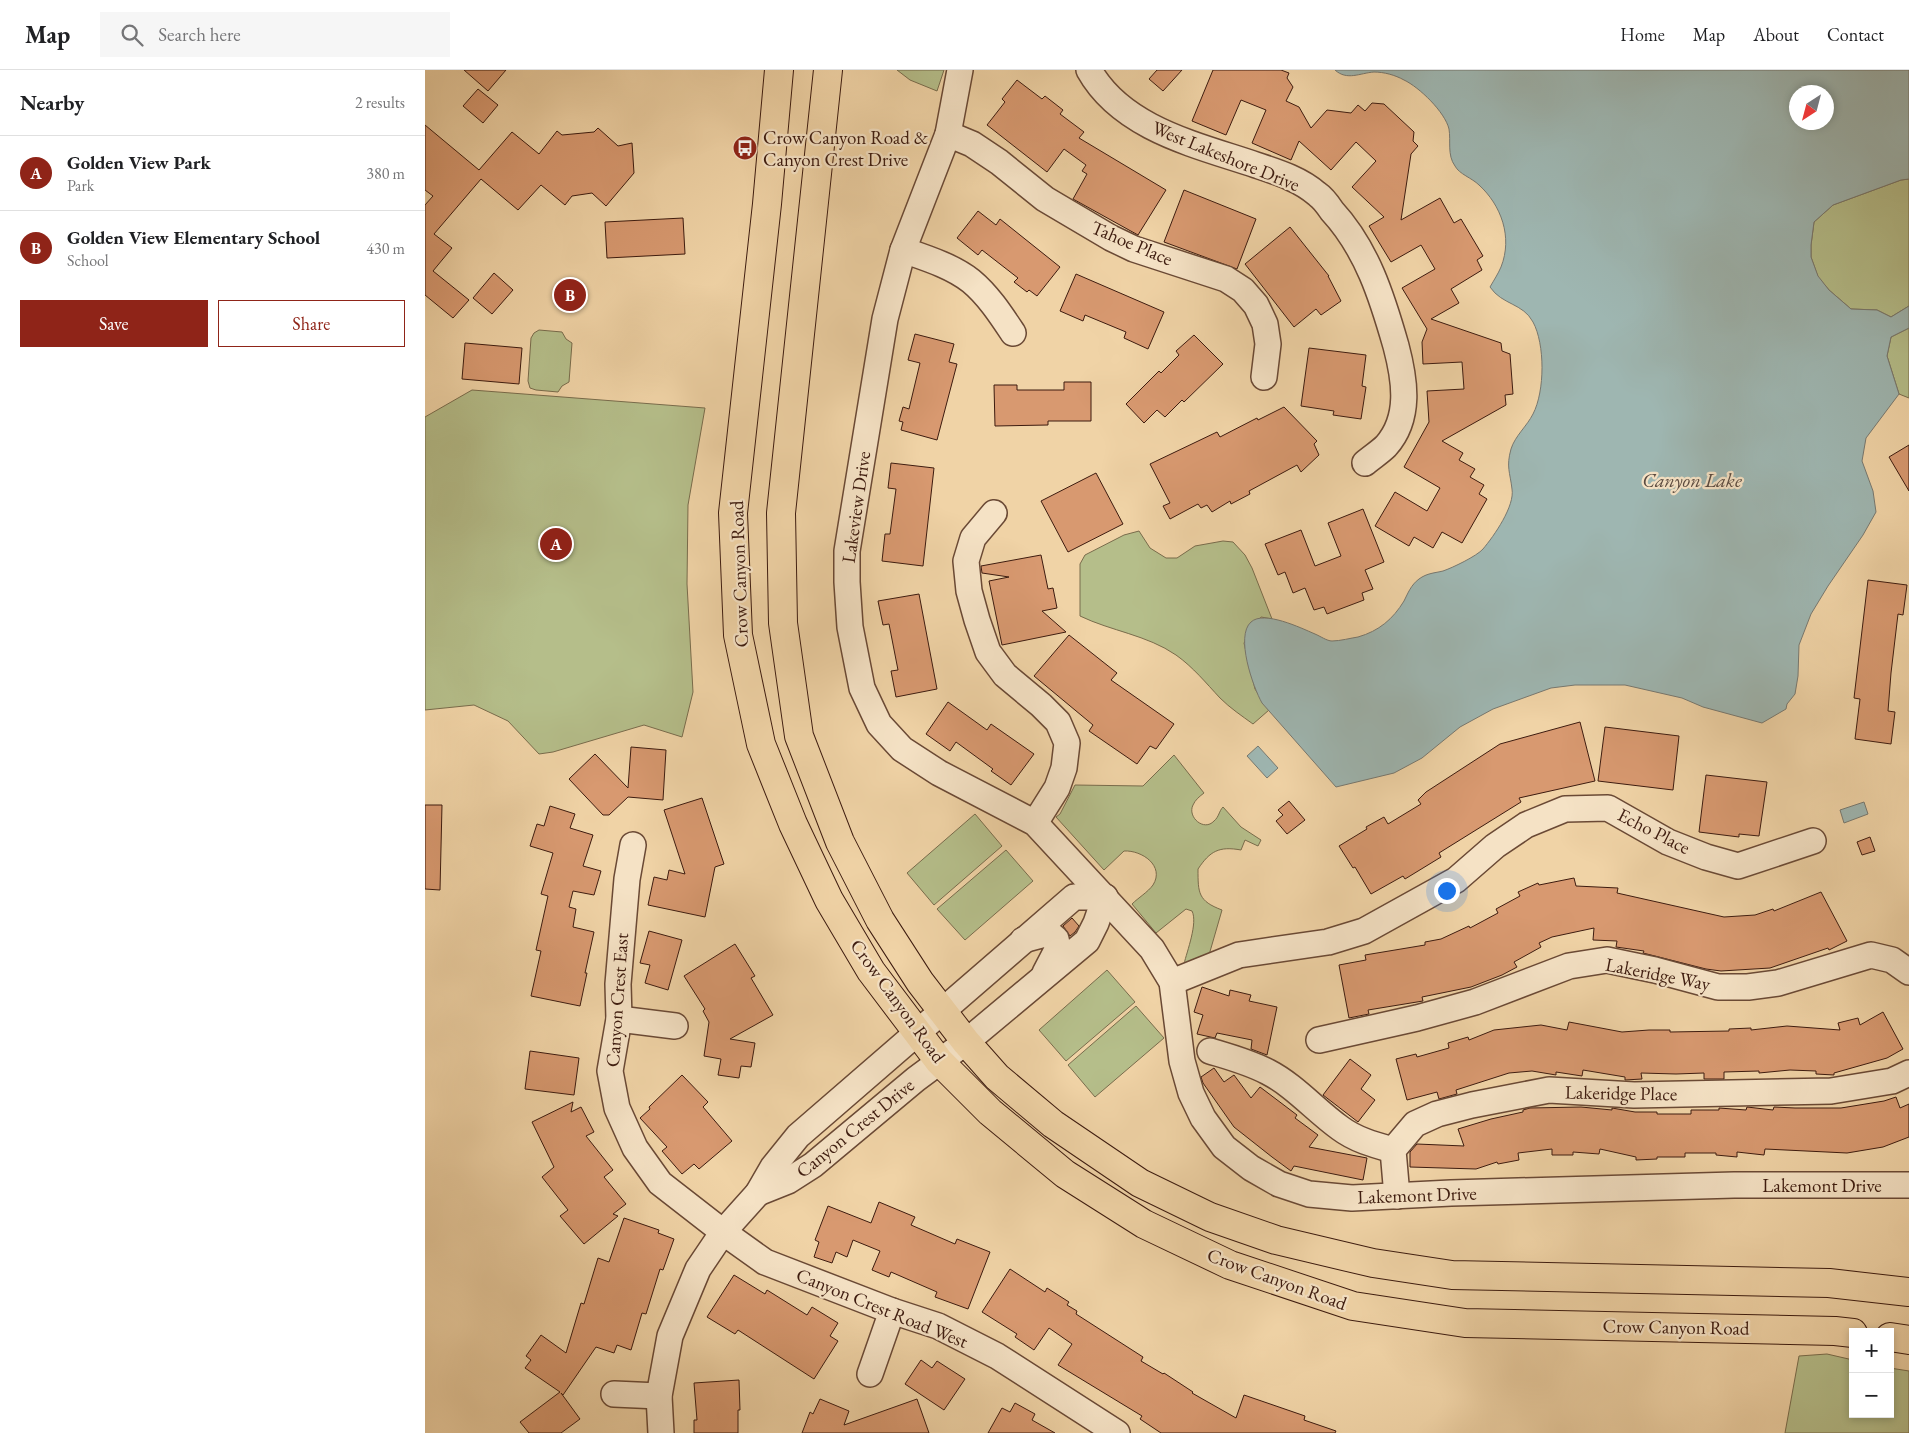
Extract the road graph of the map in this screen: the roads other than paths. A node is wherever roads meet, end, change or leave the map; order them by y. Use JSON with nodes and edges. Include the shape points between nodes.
{"nodes":[{"id":1,"x":779,"y":70,"type":"edge"},
{"id":2,"x":828,"y":70,"type":"edge"},
{"id":3,"x":960,"y":70,"type":"edge"},
{"id":4,"x":1089,"y":70,"type":"edge"},
{"id":5,"x":948,"y":134,"type":"junction"},
{"id":6,"x":903,"y":250,"type":"junction"},
{"id":7,"x":1013,"y":333,"type":"dead end"},
{"id":8,"x":1264,"y":377,"type":"dead end"},
{"id":9,"x":1365,"y":463,"type":"dead end"},
{"id":10,"x":994,"y":513,"type":"dead end"},
{"id":11,"x":1035,"y":823,"type":"junction"},
{"id":12,"x":1813,"y":841,"type":"dead end"},
{"id":13,"x":633,"y":845,"type":"dead end"},
{"id":14,"x":1105,"y":897,"type":"junction"},
{"id":15,"x":1023,"y":940,"type":"junction"},
{"id":16,"x":1909,"y":972,"type":"edge"},
{"id":17,"x":1043,"y":977,"type":"junction"},
{"id":18,"x":1171,"y":982,"type":"junction"},
{"id":19,"x":943,"y":1010,"type":"junction"},
{"id":20,"x":619,"y":1019,"type":"junction"},
{"id":21,"x":675,"y":1026,"type":"dead end"},
{"id":22,"x":917,"y":1034,"type":"junction"},
{"id":23,"x":1319,"y":1040,"type":"dead end"},
{"id":24,"x":966,"y":1042,"type":"junction"},
{"id":25,"x":1210,"y":1051,"type":"dead end"},
{"id":26,"x":939,"y":1061,"type":"junction"},
{"id":27,"x":1909,"y":1073,"type":"edge"},
{"id":28,"x":1393,"y":1150,"type":"junction"},
{"id":29,"x":1909,"y":1185,"type":"edge"},
{"id":30,"x":758,"y":1193,"type":"junction"},
{"id":31,"x":1397,"y":1196,"type":"junction"},
{"id":32,"x":723,"y":1232,"type":"junction"},
{"id":33,"x":1909,"y":1292,"type":"edge"},
{"id":34,"x":892,"y":1311,"type":"junction"},
{"id":35,"x":1849,"y":1332,"type":"edge"},
{"id":36,"x":1894,"y":1337,"type":"edge"},
{"id":37,"x":1909,"y":1340,"type":"edge"},
{"id":38,"x":870,"y":1374,"type":"dead end"},
{"id":39,"x":614,"y":1394,"type":"dead end"},
{"id":40,"x":659,"y":1396,"type":"junction"},
{"id":41,"x":1108,"y":1431,"type":"edge"},
{"id":42,"x":661,"y":1433,"type":"edge"}],
"edges":[{"from":1,"to":22,"type":"main road","name":"Crow Canyon Road","via":[[733,513],[738,635],[761,744],[793,824],[834,908],[871,971]]},
{"from":2,"to":19,"type":"main road","name":"Crow Canyon Road","via":[[781,513],[783,623],[799,736],[840,842],[880,920],[920,982]]},
{"from":3,"to":5,"type":"street","name":"Lakeview Drive"},
{"from":4,"to":9,"type":"street","name":"West Lakeshore Drive","via":[[1113,100],[1143,122],[1176,138],[1285,175],[1317,194],[1340,219],[1363,255],[1381,296],[1401,366],[1405,400],[1400,424],[1385,446]]},
{"from":5,"to":6,"type":"street","name":"Lakeview Drive"},
{"from":5,"to":8,"type":"street","name":"Tahoe Place","via":[[979,149],[1045,199],[1111,238],[1226,279],[1243,290],[1256,305],[1265,324],[1268,344]]},
{"from":6,"to":7,"type":"street","via":[[938,263],[971,281],[997,308]]},
{"from":6,"to":11,"type":"street","name":"Lakeview Drive","via":[[885,319],[847,551],[850,627],[862,688],[879,724],[902,749],[939,773]]},
{"from":10,"to":11,"type":"street","via":[[973,538],[966,561],[969,592],[987,652],[1005,675],[1058,722],[1067,743],[1057,788]]},
{"from":11,"to":14,"type":"street","name":"Lakeview Drive"},
{"from":12,"to":18,"type":"street","name":"Echo Place","via":[[1738,866],[1668,842],[1608,808],[1565,809],[1526,825],[1495,846],[1456,880],[1363,931],[1328,942],[1239,955]]},
{"from":13,"to":20,"type":"street","name":"Canyon Crest East","via":[[619,974]]},
{"from":14,"to":15,"type":"street","name":"Canyon Crest Drive","via":[[1074,897]]},
{"from":14,"to":17,"type":"street","name":"Canyon Crest Drive","via":[[1087,940]]},
{"from":14,"to":18,"type":"street","name":"Lakemont Drive","via":[[1152,949]]},
{"from":15,"to":17,"type":"street","via":[[1049,933],[1056,939],[1058,948]]},
{"from":15,"to":19,"type":"street","name":"Canyon Crest Drive"},
{"from":16,"to":23,"type":"street","name":"Lakeridge Way","via":[[1892,960],[1871,955],[1778,983],[1718,986],[1607,960],[1569,966],[1475,1002]]},
{"from":17,"to":24,"type":"street","name":"Canyon Crest Drive"},
{"from":18,"to":31,"type":"street","name":"Lakemont Drive","via":[[1182,1061],[1191,1093],[1203,1118],[1225,1147],[1251,1168],[1279,1184],[1309,1194],[1351,1198]]},
{"from":19,"to":22,"type":"street","name":"Canyon Crest Drive"},
{"from":19,"to":24,"type":"main road","name":"Crow Canyon Road"},
{"from":20,"to":21,"type":"street"},
{"from":20,"to":32,"type":"street","name":"Canyon Crest East","via":[[610,1071],[617,1108],[635,1148],[660,1183]]},
{"from":22,"to":26,"type":"main road","name":"Crow Canyon Road"},
{"from":22,"to":30,"type":"street","name":"Canyon Crest Drive","via":[[798,1136],[773,1167]]},
{"from":24,"to":26,"type":"street","name":"Canyon Crest Drive"},
{"from":24,"to":33,"type":"main road","name":"Crow Canyon Road","via":[[997,1077],[1053,1124],[1140,1183],[1210,1217],[1276,1240],[1373,1264],[1452,1274],[1829,1283]]},
{"from":25,"to":28,"type":"street","via":[[1268,1072],[1341,1129],[1363,1142]]},
{"from":26,"to":30,"type":"street","name":"Canyon Crest Drive","via":[[813,1165],[788,1181]]},
{"from":26,"to":35,"type":"main road","name":"Crow Canyon Road","via":[[990,1112],[1065,1174],[1144,1224],[1230,1266],[1353,1306],[1465,1323]]},
{"from":27,"to":28,"type":"street","name":"Lakeridge Place","via":[[1892,1081],[1831,1090],[1634,1096],[1549,1090],[1437,1114],[1415,1124]]},
{"from":28,"to":31,"type":"street"},
{"from":29,"to":31,"type":"street","name":"Lakemont Drive","via":[[1734,1185]]},
{"from":30,"to":32,"type":"street","name":"Canyon Crest Drive"},
{"from":32,"to":34,"type":"street","name":"Canyon Crest Road West","via":[[765,1262]]},
{"from":32,"to":40,"type":"street","name":"Canyon Crest Drive","via":[[699,1269],[670,1336]]},
{"from":34,"to":38,"type":"street"},
{"from":34,"to":41,"type":"street","name":"Canyon Crest Road West","via":[[938,1326],[997,1356]]},
{"from":36,"to":37,"type":"main road"},
{"from":39,"to":40,"type":"street"},
{"from":40,"to":42,"type":"street","name":"Canyon Crest Drive"}]}
